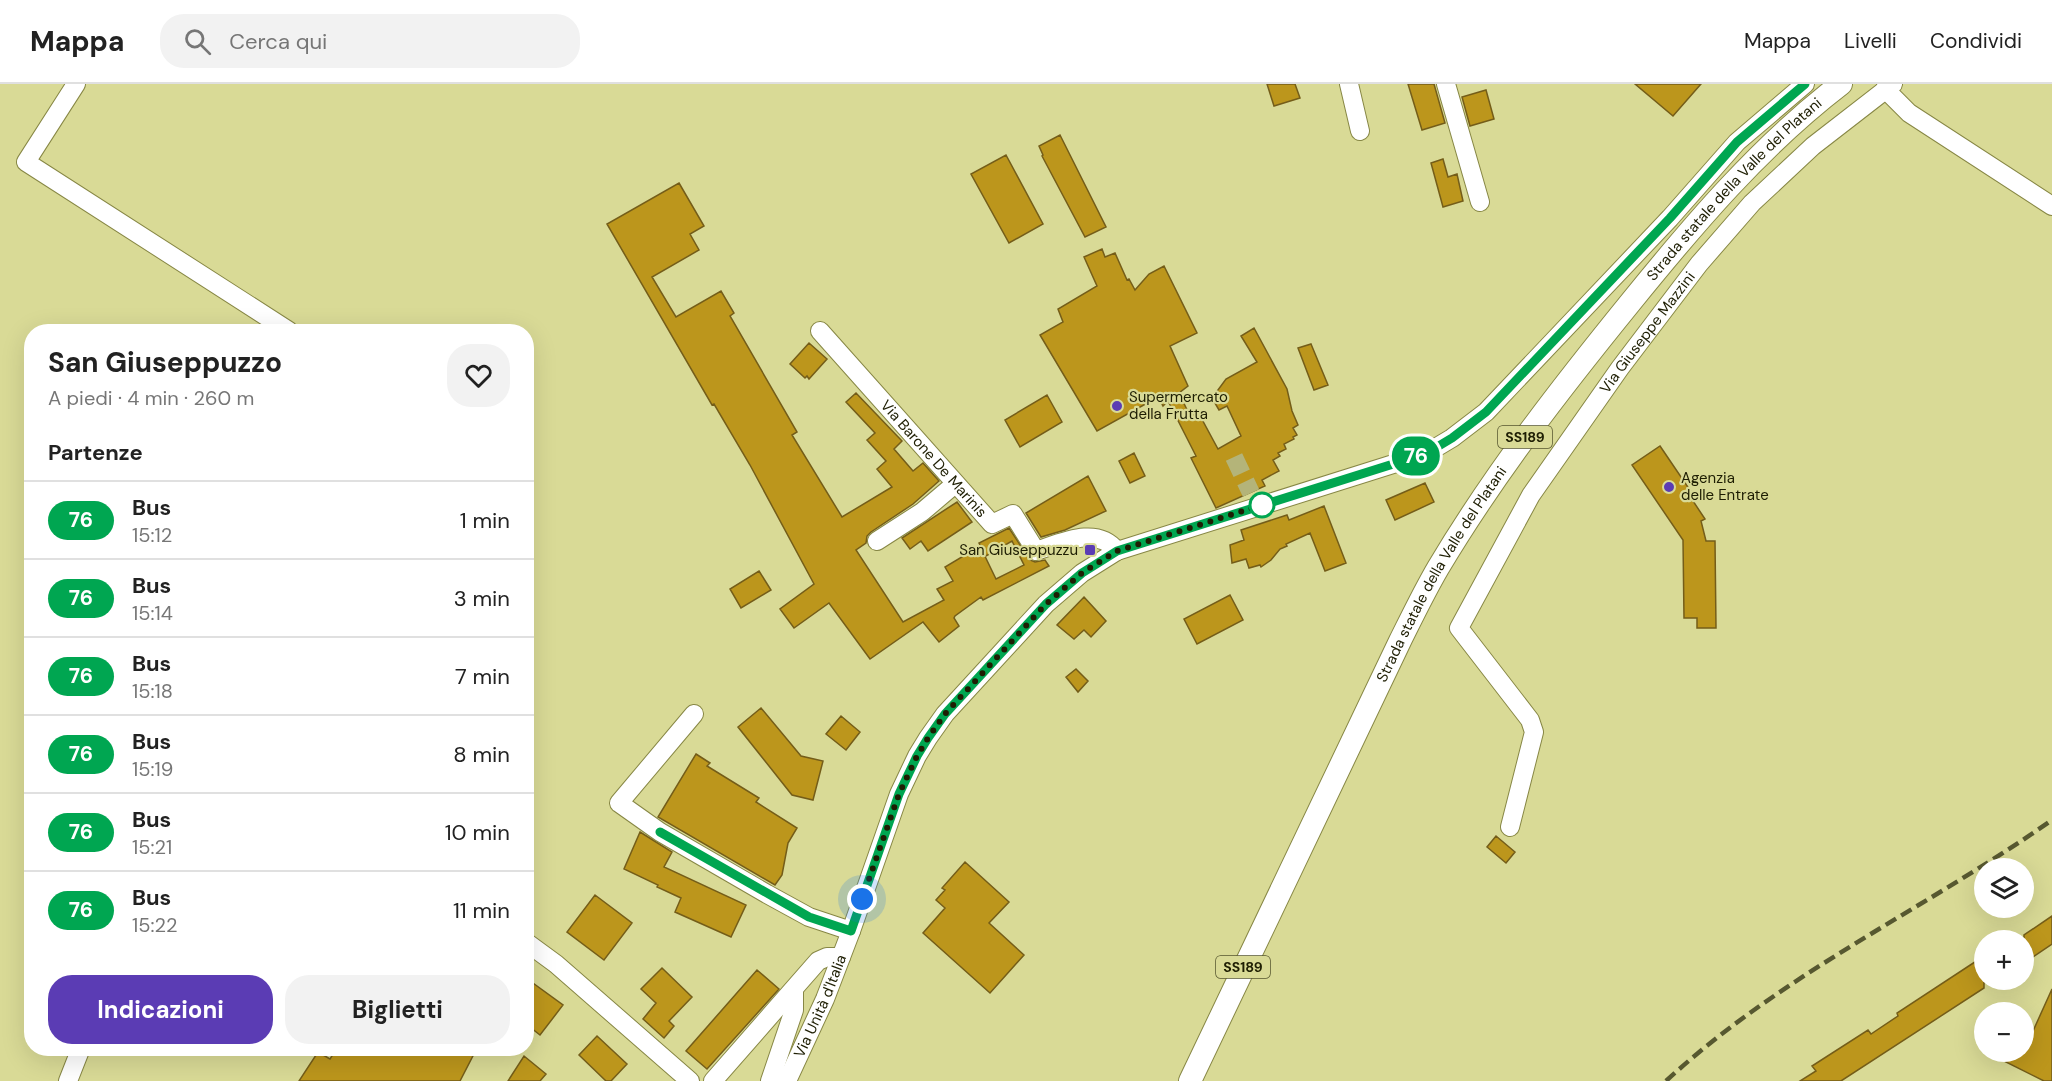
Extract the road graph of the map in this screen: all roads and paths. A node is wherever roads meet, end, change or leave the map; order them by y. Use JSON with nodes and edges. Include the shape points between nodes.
{"nodes":[{"id":1,"x":76,"y":84,"type":"edge"},
{"id":2,"x":1349,"y":84,"type":"edge"},
{"id":3,"x":1446,"y":84,"type":"edge"},
{"id":4,"x":1805,"y":84,"type":"edge"},
{"id":5,"x":1841,"y":84,"type":"edge"},
{"id":6,"x":1889,"y":87,"type":"edge"},
{"id":7,"x":1360,"y":131,"type":"dead end"},
{"id":8,"x":1480,"y":202,"type":"dead end"},
{"id":9,"x":2052,"y":206,"type":"edge"},
{"id":10,"x":278,"y":324,"type":"edge"},
{"id":11,"x":820,"y":331,"type":"dead end"},
{"id":12,"x":956,"y":484,"type":"junction"},
{"id":13,"x":877,"y":541,"type":"dead end"},
{"id":14,"x":1117,"y":551,"type":"junction"},
{"id":15,"x":694,"y":714,"type":"dead end"},
{"id":16,"x":1510,"y":827,"type":"dead end"},
{"id":17,"x":851,"y":931,"type":"junction"},
{"id":18,"x":534,"y":948,"type":"edge"},
{"id":19,"x":840,"y":957,"type":"junction"},
{"id":20,"x":794,"y":990,"type":"junction"},
{"id":21,"x":78,"y":1056,"type":"edge"},
{"id":22,"x":68,"y":1081,"type":"edge"},
{"id":23,"x":690,"y":1081,"type":"edge"},
{"id":24,"x":713,"y":1081,"type":"edge"},
{"id":25,"x":770,"y":1081,"type":"edge"},
{"id":26,"x":787,"y":1081,"type":"edge"},
{"id":27,"x":1190,"y":1081,"type":"edge"}],
"edges":[{"from":1,"to":10,"type":"street","via":[[26,162]]},
{"from":2,"to":7,"type":"street"},
{"from":3,"to":8,"type":"street"},
{"from":4,"to":14,"type":"street","name":"Via Unità d'Italia","via":[[1737,142],[1639,252],[1470,426],[1422,454],[1255,499]]},
{"from":5,"to":27,"type":"main road","name":"Strada statale della Valle del Platani","number":"SS189","via":[[1756,158],[1688,232],[1503,466],[1437,569],[1400,641]]},
{"from":6,"to":9,"type":"street","via":[[1909,113]]},
{"from":6,"to":16,"type":"street","name":"Via Giuseppe Mazzini","via":[[1813,146],[1752,203],[1699,264],[1531,495],[1459,628],[1530,720],[1534,732]]},
{"from":11,"to":12,"type":"street","name":"Via Barone De Marinis"},
{"from":12,"to":13,"type":"street"},
{"from":12,"to":14,"type":"street","name":"Via Barone De Marinis","via":[[992,524],[1013,514],[1036,551],[1085,536],[1110,543]]},
{"from":14,"to":17,"type":"street","name":"Via Unità d'Italia","via":[[1082,573],[1046,604],[945,714],[928,738],[899,794]]},
{"from":15,"to":17,"type":"street","via":[[620,803],[660,832],[809,917]]},
{"from":17,"to":19,"type":"street","name":"Via Unità d'Italia"},
{"from":18,"to":23,"type":"street"},
{"from":19,"to":20,"type":"street","via":[[818,961]]},
{"from":19,"to":26,"type":"street","name":"Via Unità d'Italia"},
{"from":20,"to":24,"type":"street"},
{"from":20,"to":25,"type":"street","via":[[794,1010]]},
{"from":21,"to":22,"type":"street"}]}
